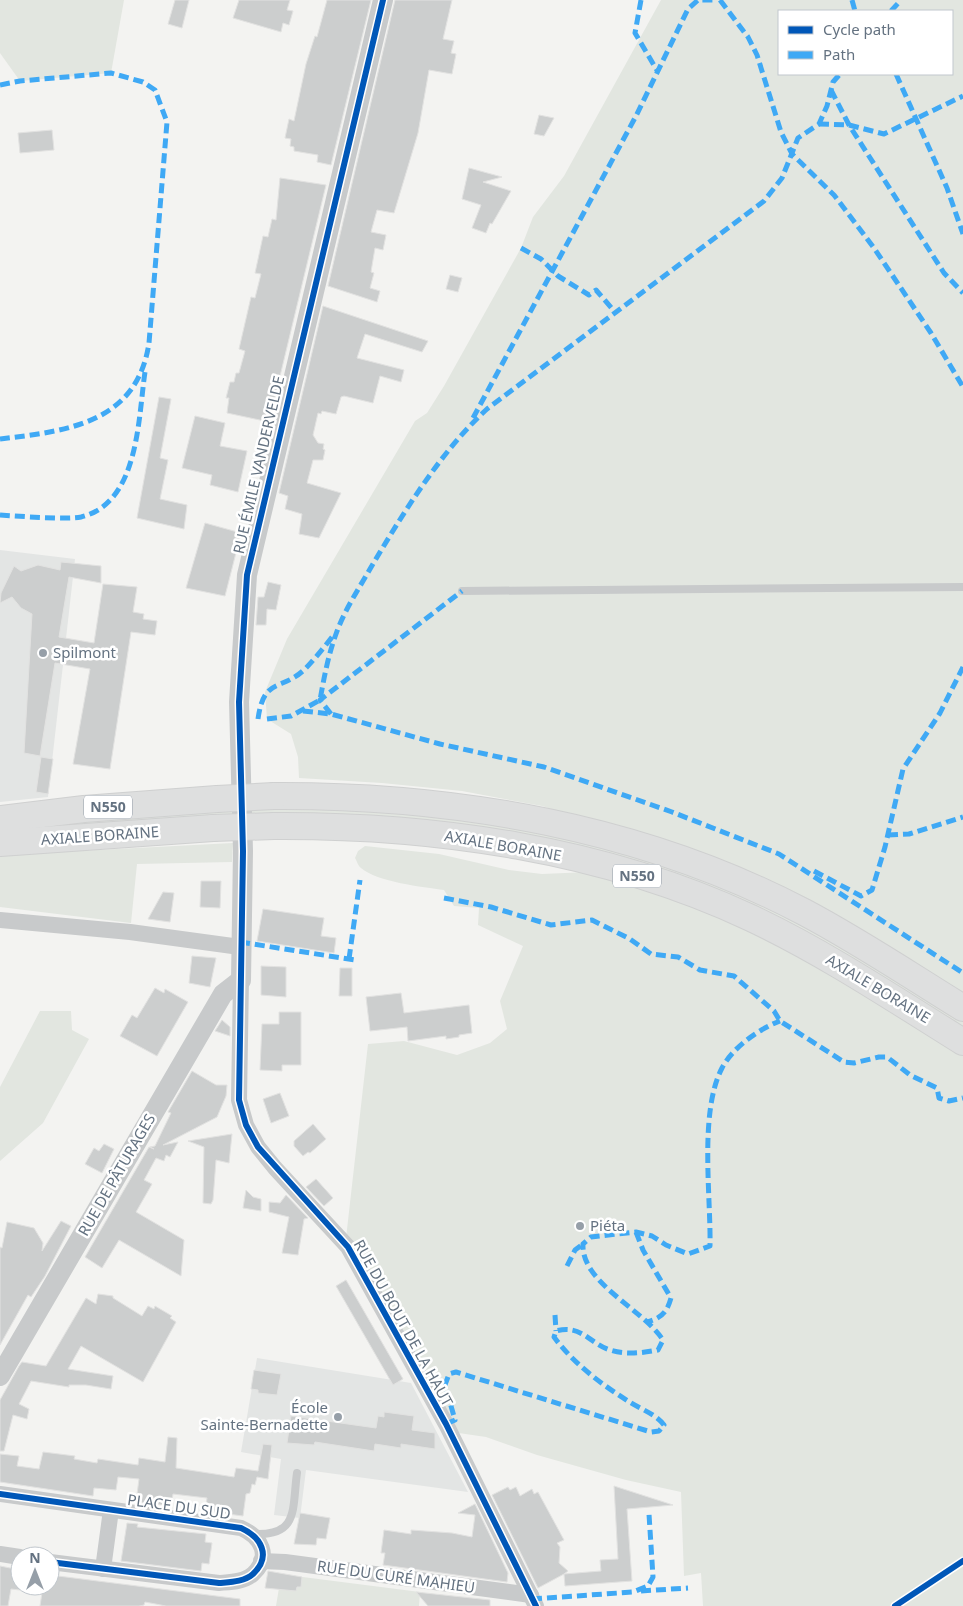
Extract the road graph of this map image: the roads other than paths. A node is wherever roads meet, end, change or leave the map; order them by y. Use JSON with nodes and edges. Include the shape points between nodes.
{"nodes":[{"id":1,"x":383,"y":0,"type":"edge"},
{"id":2,"x":963,"y":587,"type":"edge"},
{"id":3,"x":462,"y":591,"type":"dead end"},
{"id":4,"x":0,"y":819,"type":"edge"},
{"id":5,"x":0,"y":843,"type":"edge"},
{"id":6,"x":0,"y":920,"type":"edge"},
{"id":7,"x":240,"y":947,"type":"junction"},
{"id":8,"x":241,"y":980,"type":"junction"},
{"id":9,"x":963,"y":1008,"type":"edge"},
{"id":10,"x":963,"y":1042,"type":"edge"},
{"id":11,"x":0,"y":1376,"type":"edge"},
{"id":12,"x":297,"y":1474,"type":"dead end"},
{"id":13,"x":0,"y":1494,"type":"edge"},
{"id":14,"x":111,"y":1510,"type":"junction"},
{"id":15,"x":254,"y":1534,"type":"junction"},
{"id":16,"x":261,"y":1561,"type":"junction"},
{"id":17,"x":60,"y":1563,"type":"edge"},
{"id":18,"x":103,"y":1569,"type":"junction"},
{"id":19,"x":533,"y":1601,"type":"edge"}],
"edges":[{"from":1,"to":7,"type":"street","name":"RUE ÉMILE VANDERVELDE","via":[[247,575],[240,692],[243,842]]},
{"from":2,"to":3,"type":"lane"},
{"from":4,"to":9,"type":"highway","name":"AXIALE BORAINE","number":"N550","bridge":true,"via":[[217,799],[330,796],[432,803],[563,825],[704,868],[804,912]]},
{"from":5,"to":10,"type":"highway","name":"AXIALE BORAINE","number":"N550","bridge":true,"via":[[274,826],[382,828],[502,843],[596,864],[706,899],[794,939]]},
{"from":6,"to":7,"type":"street","via":[[130,932]]},
{"from":7,"to":8,"type":"street","name":"RUE DU BOUT DE LA HAUT"},
{"from":8,"to":11,"type":"street","name":"RUE DE PÂTURAGES","via":[[223,994]]},
{"from":8,"to":19,"type":"street","name":"RUE DU BOUT DE LA HAUT","via":[[239,1100],[246,1125],[275,1168],[348,1247],[446,1424]]},
{"from":12,"to":15,"type":"lane","via":[[286,1528],[273,1533]]},
{"from":13,"to":14,"type":"street","name":"PLACE DU SUD"},
{"from":14,"to":15,"type":"street","name":"PLACE DU SUD","via":[[226,1525]]},
{"from":14,"to":18,"type":"street","name":"PLACE DU SUD"},
{"from":15,"to":16,"type":"street","via":[[263,1551]]},
{"from":16,"to":18,"type":"street","via":[[252,1575],[234,1582],[219,1583]]},
{"from":16,"to":19,"type":"street","name":"RUE DU CURÉ MAHIEU","via":[[285,1562]]},
{"from":17,"to":18,"type":"street"}]}
